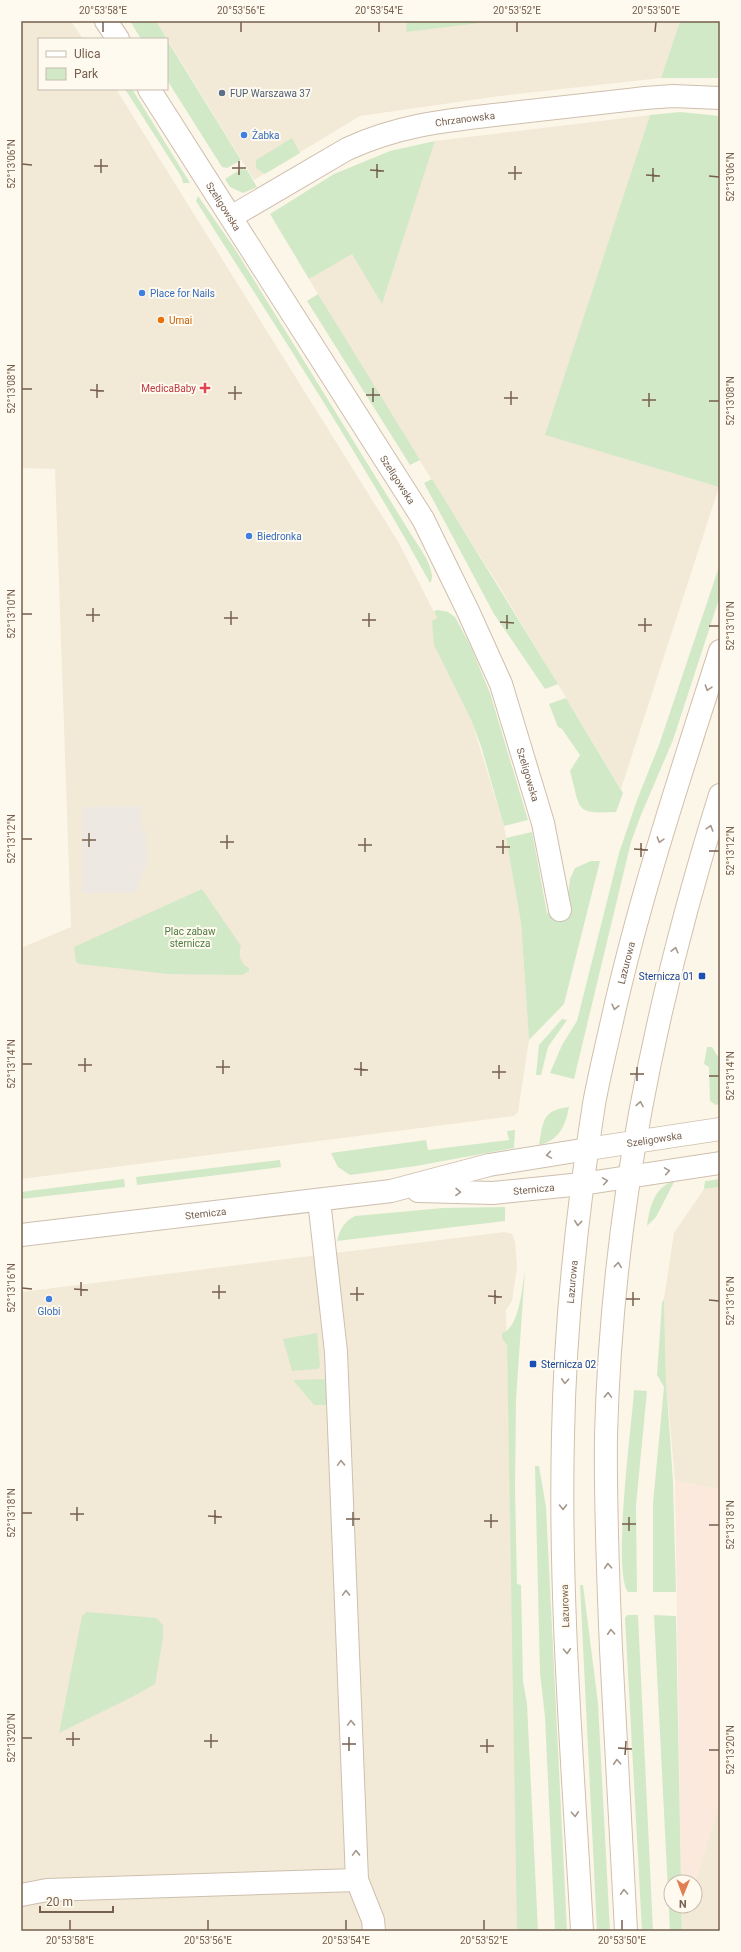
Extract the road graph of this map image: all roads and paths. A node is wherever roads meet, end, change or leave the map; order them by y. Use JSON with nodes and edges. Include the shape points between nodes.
{"nodes":[{"id":1,"x":106,"y":21,"type":"edge"},
{"id":2,"x":117,"y":38,"type":"edge"},
{"id":3,"x":150,"y":90,"type":"edge"},
{"id":4,"x":720,"y":98,"type":"edge"},
{"id":5,"x":231,"y":217,"type":"junction"},
{"id":6,"x":720,"y":651,"type":"edge"},
{"id":7,"x":720,"y":795,"type":"edge"},
{"id":8,"x":560,"y":910,"type":"dead end"},
{"id":9,"x":720,"y":1129,"type":"edge"},
{"id":10,"x":634,"y":1142,"type":"junction"},
{"id":11,"x":588,"y":1149,"type":"junction"},
{"id":12,"x":720,"y":1163,"type":"edge"},
{"id":13,"x":628,"y":1177,"type":"junction"},
{"id":14,"x":582,"y":1184,"type":"junction"},
{"id":15,"x":391,"y":1191,"type":"junction"},
{"id":16,"x":319,"y":1200,"type":"junction"},
{"id":17,"x":21,"y":1234,"type":"edge"},
{"id":18,"x":357,"y":1880,"type":"junction"},
{"id":19,"x":21,"y":1895,"type":"edge"},
{"id":20,"x":374,"y":1931,"type":"edge"},
{"id":21,"x":582,"y":1931,"type":"edge"},
{"id":22,"x":626,"y":1931,"type":"edge"}],
"edges":[{"from":1,"to":2,"type":"street"},
{"from":3,"to":5,"type":"street","name":"Szeligowska"},
{"from":4,"to":5,"type":"street","name":"Chrzanowska","via":[[645,98],[447,120],[406,127],[348,148]]},
{"from":5,"to":8,"type":"street","name":"Szeligowska","via":[[422,519],[468,611],[501,684],[543,823]]},
{"from":6,"to":11,"type":"street","name":"Lazurowa","one_way":true,"via":[[635,924],[601,1072]]},
{"from":10,"to":7,"type":"street","one_way":true,"via":[[656,1027],[678,938]]},
{"from":9,"to":10,"type":"street","name":"Szeligowska"},
{"from":10,"to":11,"type":"street","name":"Szeligowska"},
{"from":10,"to":13,"type":"street"},
{"from":11,"to":14,"type":"street","name":"Lazurowa"},
{"from":11,"to":15,"type":"street","name":"Sternicza","one_way":true,"via":[[489,1165]]},
{"from":13,"to":12,"type":"street","one_way":true},
{"from":14,"to":13,"type":"street","name":"Sternicza","one_way":true},
{"from":22,"to":13,"type":"street","one_way":true,"via":[[606,1494],[608,1379]]},
{"from":15,"to":14,"type":"street","name":"Sternicza","one_way":true,"via":[[493,1193]]},
{"from":14,"to":21,"type":"street","name":"Lazurowa","one_way":true,"via":[[569,1314],[562,1439],[566,1618]]},
{"from":15,"to":16,"type":"street","name":"Sternicza"},
{"from":16,"to":17,"type":"street","name":"Sternicza"},
{"from":18,"to":16,"type":"street","one_way":true,"via":[[336,1352]]},
{"from":18,"to":19,"type":"street","via":[[47,1890]]},
{"from":18,"to":20,"type":"street","via":[[373,1920]]}]}
